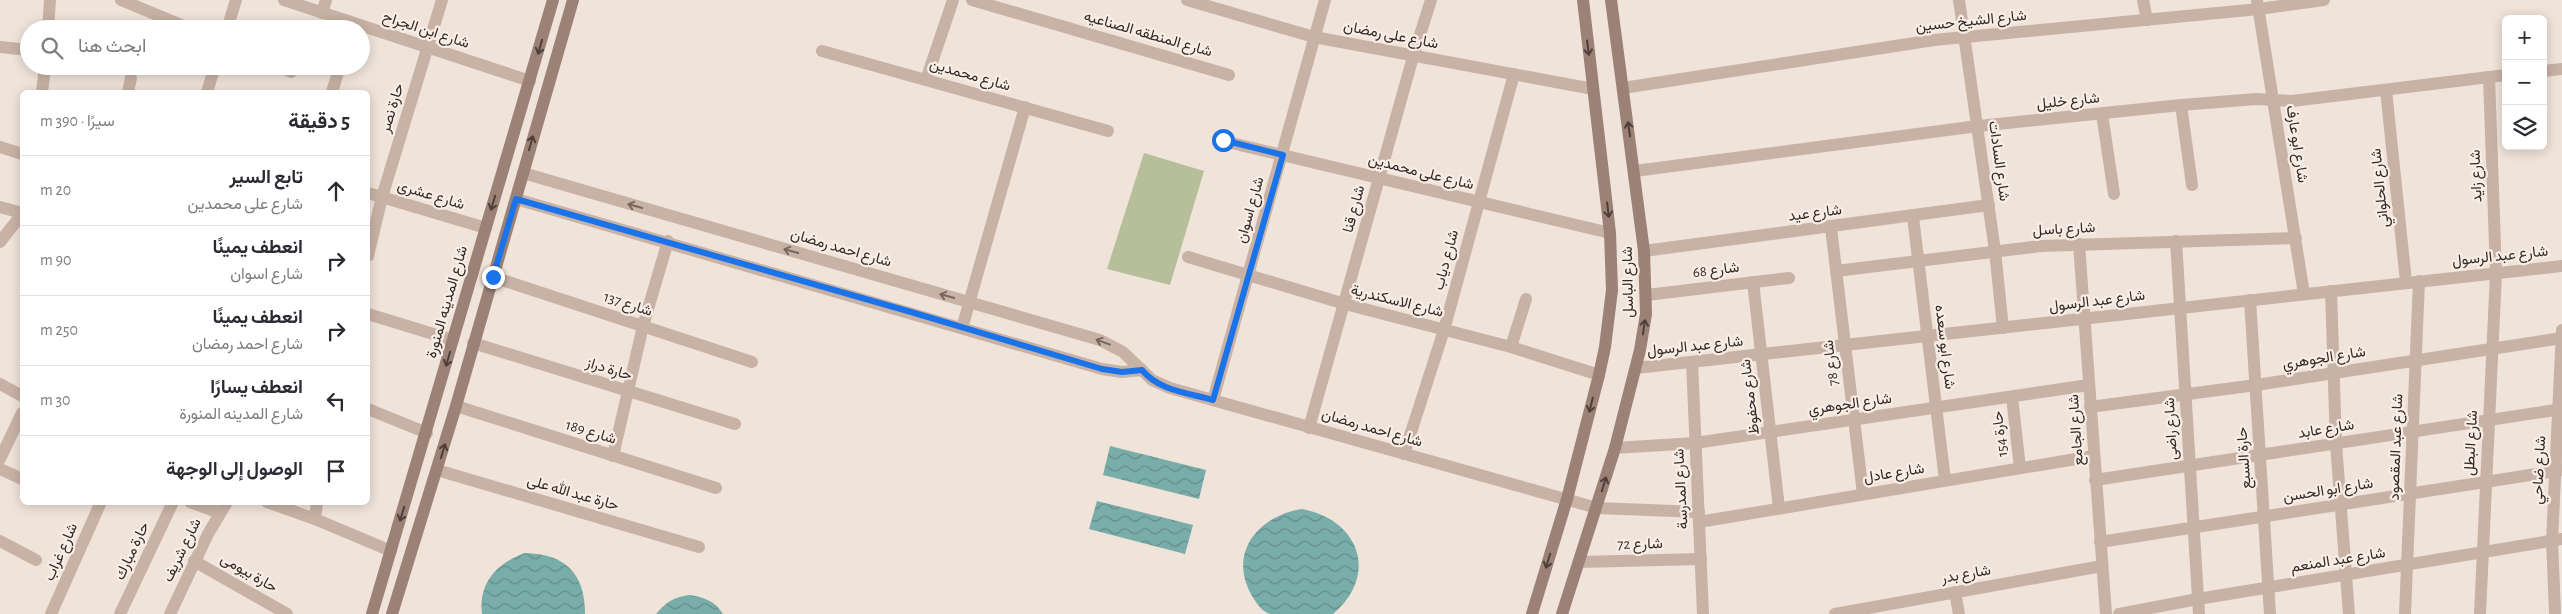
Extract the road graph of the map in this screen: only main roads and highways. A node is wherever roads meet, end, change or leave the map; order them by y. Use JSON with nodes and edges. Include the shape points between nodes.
{"nodes":[{"id":1,"x":553,"y":0,"type":"edge"},
{"id":2,"x":572,"y":0,"type":"edge"},
{"id":3,"x":1583,"y":0,"type":"edge"},
{"id":4,"x":1613,"y":0,"type":"edge"},
{"id":5,"x":372,"y":614,"type":"edge"},
{"id":6,"x":392,"y":614,"type":"edge"},
{"id":7,"x":1532,"y":614,"type":"edge"},
{"id":8,"x":1562,"y":614,"type":"edge"}],
"edges":[{"from":1,"to":5,"type":"main road","name":"شارع المدينه المنورة","one_way":true},
{"from":6,"to":2,"type":"main road","one_way":true,"via":[[456,406]]},
{"from":3,"to":7,"type":"main road","name":"شارع الباسل","one_way":true,"via":[[1610,233],[1612,300],[1599,375],[1567,500]]},
{"from":8,"to":4,"type":"main road","name":"شارع الباسل","one_way":true,"via":[[1615,448],[1644,332],[1647,295],[1644,251]]}]}
